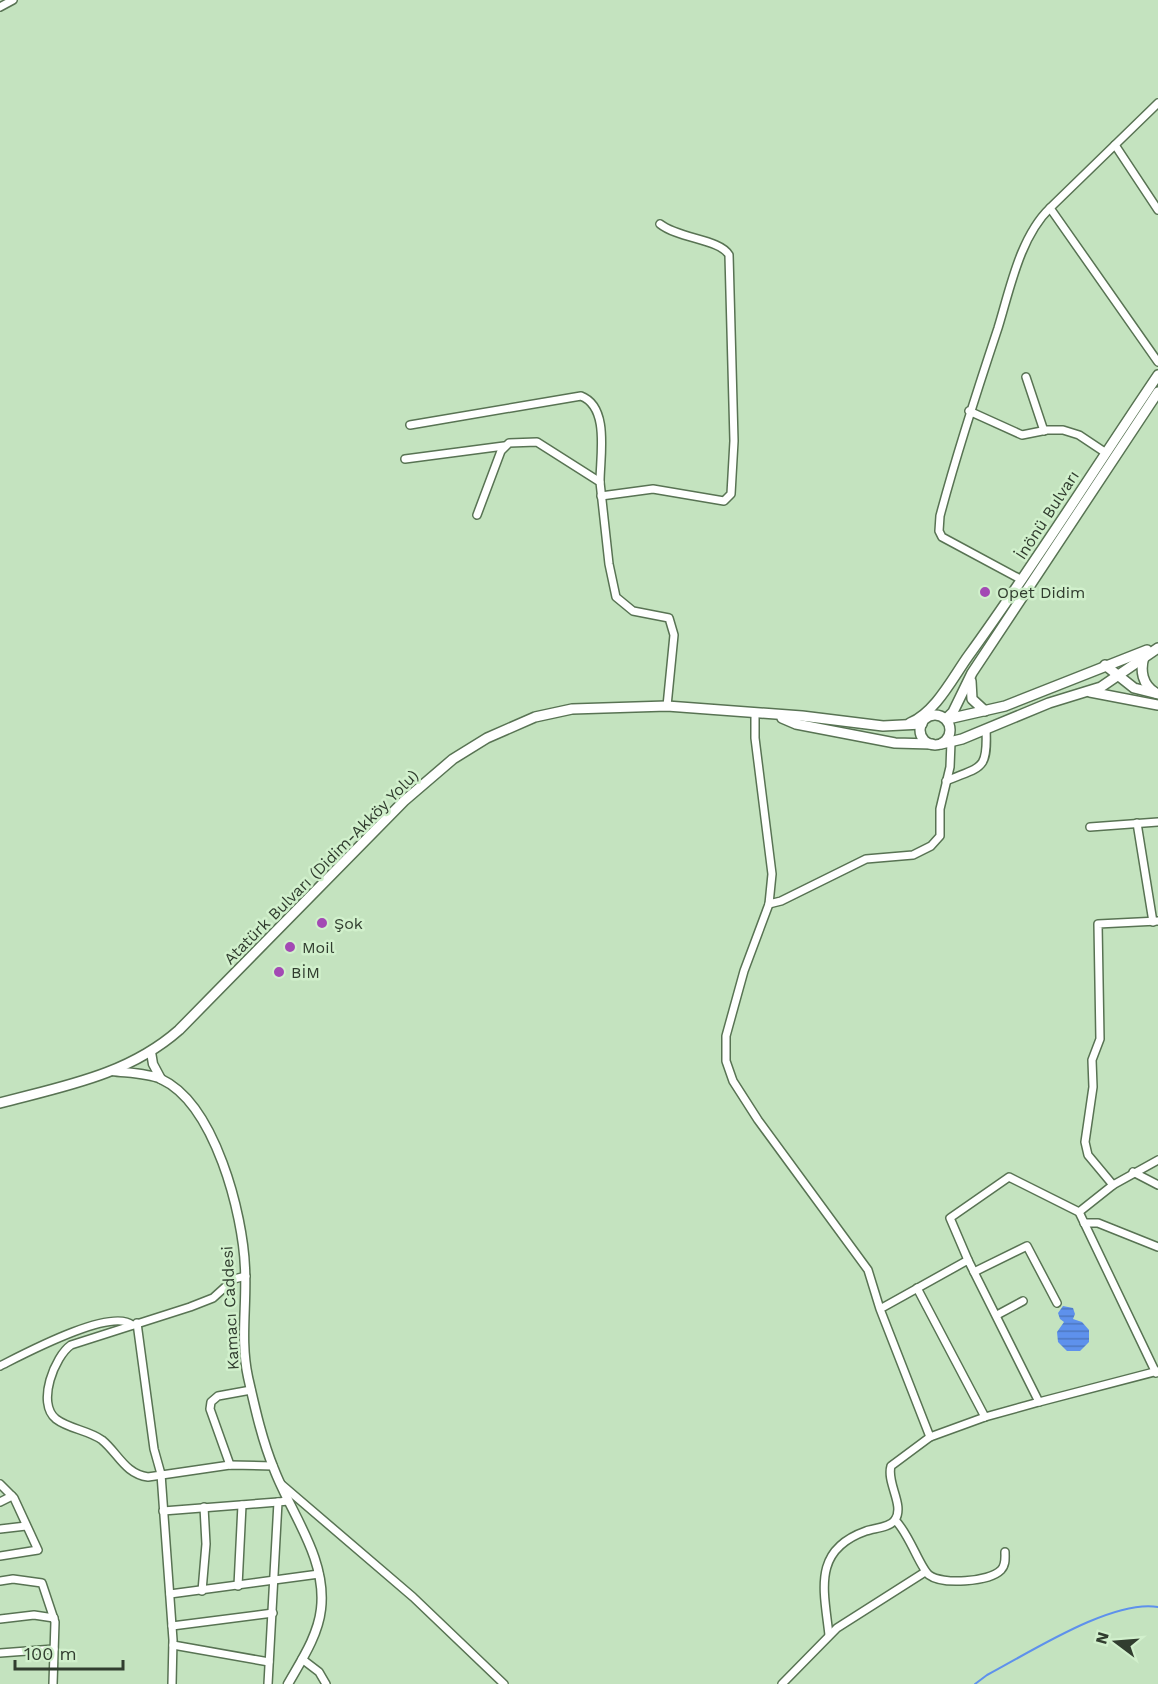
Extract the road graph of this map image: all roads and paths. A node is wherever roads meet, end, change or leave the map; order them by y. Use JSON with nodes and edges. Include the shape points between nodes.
{"nodes":[{"id":1,"x":13,"y":0,"type":"edge"},
{"id":2,"x":0,"y":8,"type":"edge"},
{"id":3,"x":1158,"y":103,"type":"edge"},
{"id":4,"x":1115,"y":145,"type":"junction"},
{"id":5,"x":1050,"y":208,"type":"junction"},
{"id":6,"x":1158,"y":209,"type":"edge"},
{"id":7,"x":660,"y":224,"type":"dead end"},
{"id":8,"x":1158,"y":362,"type":"edge"},
{"id":9,"x":1158,"y":375,"type":"edge"},
{"id":10,"x":1026,"y":377,"type":"dead end"},
{"id":11,"x":1158,"y":392,"type":"edge"},
{"id":12,"x":969,"y":411,"type":"junction"},
{"id":13,"x":410,"y":425,"type":"dead end"},
{"id":14,"x":1044,"y":431,"type":"junction"},
{"id":15,"x":504,"y":446,"type":"junction"},
{"id":16,"x":1106,"y":453,"type":"junction"},
{"id":17,"x":405,"y":459,"type":"dead end"},
{"id":18,"x":600,"y":482,"type":"junction"},
{"id":19,"x":601,"y":496,"type":"junction"},
{"id":20,"x":477,"y":515,"type":"dead end"},
{"id":21,"x":1022,"y":579,"type":"junction"},
{"id":22,"x":1158,"y":647,"type":"edge"},
{"id":23,"x":1144,"y":657,"type":"junction"},
{"id":24,"x":1105,"y":665,"type":"junction"},
{"id":25,"x":972,"y":673,"type":"junction"},
{"id":26,"x":1083,"y":675,"type":"junction"},
{"id":27,"x":1119,"y":676,"type":"junction"},
{"id":28,"x":1087,"y":692,"type":"junction"},
{"id":29,"x":1158,"y":694,"type":"edge"},
{"id":30,"x":937,"y":699,"type":"junction"},
{"id":31,"x":1158,"y":705,"type":"edge"},
{"id":32,"x":667,"y":706,"type":"junction"},
{"id":33,"x":985,"y":711,"type":"junction"},
{"id":34,"x":755,"y":714,"type":"junction"},
{"id":35,"x":774,"y":715,"type":"junction"},
{"id":36,"x":930,"y":716,"type":"junction"},
{"id":37,"x":946,"y":719,"type":"junction"},
{"id":38,"x":922,"y":724,"type":"junction"},
{"id":39,"x":902,"y":726,"type":"junction"},
{"id":40,"x":986,"y":730,"type":"junction"},
{"id":41,"x":942,"y":743,"type":"junction"},
{"id":42,"x":946,"y":781,"type":"junction"},
{"id":43,"x":1158,"y":822,"type":"edge"},
{"id":44,"x":1137,"y":823,"type":"junction"},
{"id":45,"x":1090,"y":827,"type":"dead end"},
{"id":46,"x":769,"y":904,"type":"junction"},
{"id":47,"x":1156,"y":922,"type":"edge"},
{"id":48,"x":151,"y":1052,"type":"junction"},
{"id":49,"x":112,"y":1071,"type":"junction"},
{"id":50,"x":161,"y":1079,"type":"junction"},
{"id":51,"x":0,"y":1102,"type":"edge"},
{"id":52,"x":1158,"y":1160,"type":"edge"},
{"id":53,"x":1133,"y":1172,"type":"junction"},
{"id":54,"x":1113,"y":1185,"type":"junction"},
{"id":55,"x":1158,"y":1185,"type":"edge"},
{"id":56,"x":1079,"y":1212,"type":"junction"},
{"id":57,"x":1084,"y":1223,"type":"junction"},
{"id":58,"x":1158,"y":1247,"type":"edge"},
{"id":59,"x":968,"y":1260,"type":"junction"},
{"id":60,"x":975,"y":1272,"type":"junction"},
{"id":61,"x":246,"y":1276,"type":"junction"},
{"id":62,"x":917,"y":1288,"type":"junction"},
{"id":63,"x":1023,"y":1301,"type":"dead end"},
{"id":64,"x":1057,"y":1303,"type":"dead end"},
{"id":65,"x":880,"y":1309,"type":"junction"},
{"id":66,"x":997,"y":1315,"type":"junction"},
{"id":67,"x":135,"y":1324,"type":"junction"},
{"id":68,"x":0,"y":1366,"type":"edge"},
{"id":69,"x":1157,"y":1372,"type":"edge"},
{"id":70,"x":251,"y":1390,"type":"junction"},
{"id":71,"x":1039,"y":1402,"type":"junction"},
{"id":72,"x":985,"y":1417,"type":"junction"},
{"id":73,"x":930,"y":1437,"type":"junction"},
{"id":74,"x":230,"y":1465,"type":"junction"},
{"id":75,"x":273,"y":1467,"type":"junction"},
{"id":76,"x":161,"y":1474,"type":"junction"},
{"id":77,"x":279,"y":1482,"type":"junction"},
{"id":78,"x":0,"y":1484,"type":"edge"},
{"id":79,"x":12,"y":1496,"type":"junction"},
{"id":80,"x":288,"y":1501,"type":"junction"},
{"id":81,"x":0,"y":1502,"type":"edge"},
{"id":82,"x":278,"y":1502,"type":"junction"},
{"id":83,"x":242,"y":1505,"type":"junction"},
{"id":84,"x":204,"y":1508,"type":"junction"},
{"id":85,"x":163,"y":1511,"type":"junction"},
{"id":86,"x":895,"y":1520,"type":"junction"},
{"id":87,"x":26,"y":1526,"type":"junction"},
{"id":88,"x":0,"y":1529,"type":"edge"},
{"id":89,"x":1005,"y":1552,"type":"dead end"},
{"id":90,"x":0,"y":1556,"type":"edge"},
{"id":91,"x":925,"y":1572,"type":"junction"},
{"id":92,"x":319,"y":1574,"type":"junction"},
{"id":93,"x":275,"y":1580,"type":"junction"},
{"id":94,"x":0,"y":1581,"type":"edge"},
{"id":95,"x":238,"y":1586,"type":"junction"},
{"id":96,"x":202,"y":1591,"type":"junction"},
{"id":97,"x":170,"y":1594,"type":"junction"},
{"id":98,"x":273,"y":1612,"type":"junction"},
{"id":99,"x":0,"y":1618,"type":"edge"},
{"id":100,"x":54,"y":1618,"type":"junction"},
{"id":101,"x":172,"y":1626,"type":"junction"},
{"id":102,"x":829,"y":1635,"type":"junction"},
{"id":103,"x":173,"y":1645,"type":"junction"},
{"id":104,"x":54,"y":1650,"type":"junction"},
{"id":105,"x":0,"y":1653,"type":"edge"},
{"id":106,"x":302,"y":1659,"type":"junction"},
{"id":107,"x":269,"y":1662,"type":"junction"},
{"id":108,"x":496,"y":1677,"type":"junction"},
{"id":109,"x":52,"y":1684,"type":"edge"},
{"id":110,"x":172,"y":1684,"type":"edge"},
{"id":111,"x":268,"y":1684,"type":"edge"},
{"id":112,"x":288,"y":1684,"type":"edge"},
{"id":113,"x":326,"y":1684,"type":"edge"},
{"id":114,"x":492,"y":1684,"type":"edge"},
{"id":115,"x":504,"y":1684,"type":"edge"},
{"id":116,"x":782,"y":1684,"type":"edge"}],
"edges":[{"from":1,"to":2,"type":"street"},
{"from":3,"to":4,"type":"street"},
{"from":4,"to":5,"type":"street"},
{"from":4,"to":6,"type":"street"},
{"from":5,"to":8,"type":"street"},
{"from":5,"to":12,"type":"street","via":[[1029,238]]},
{"from":7,"to":19,"type":"street","via":[[676,234],[721,246],[729,255],[734,418],[731,494],[724,501],[653,489]]},
{"from":9,"to":16,"type":"main road","name":"İnönü Bulvarı"},
{"from":10,"to":14,"type":"street"},
{"from":11,"to":25,"type":"main road","name":"İnönü Bulvarı"},
{"from":12,"to":14,"type":"street","via":[[1022,435]]},
{"from":12,"to":21,"type":"street","via":[[939,531],[942,537]]},
{"from":13,"to":18,"type":"street","via":[[581,396],[592,403],[599,415]]},
{"from":14,"to":16,"type":"street","via":[[1063,430],[1079,435]]},
{"from":15,"to":17,"type":"street"},
{"from":15,"to":18,"type":"street","via":[[537,442]]},
{"from":15,"to":20,"type":"street"},
{"from":16,"to":21,"type":"main road","name":"İnönü Bulvarı"},
{"from":18,"to":19,"type":"street"},
{"from":19,"to":32,"type":"street","via":[[616,597],[633,611],[669,618],[674,635]]},
{"from":21,"to":30,"type":"main road","name":"İnönü Bulvarı"},
{"from":22,"to":23,"type":"main road"},
{"from":22,"to":24,"type":"main road"},
{"from":23,"to":27,"type":"main road"},
{"from":23,"to":29,"type":"main road","via":[[1141,671],[1150,690]]},
{"from":24,"to":26,"type":"main road"},
{"from":24,"to":27,"type":"main road"},
{"from":25,"to":33,"type":"main road","via":[[972,699]]},
{"from":25,"to":37,"type":"main road","name":"İnönü Bulvarı"},
{"from":26,"to":28,"type":"main road","via":[[1082,685]]},
{"from":26,"to":33,"type":"main road"},
{"from":27,"to":28,"type":"main road"},
{"from":27,"to":29,"type":"main road","via":[[1134,688]]},
{"from":28,"to":31,"type":"main road"},
{"from":28,"to":40,"type":"main road","via":[[1049,703]]},
{"from":30,"to":36,"type":"main road"},
{"from":30,"to":39,"type":"main road","via":[[915,721]]},
{"from":32,"to":34,"type":"main road","name":"Atatürk Bulvarı (Didim-Akköy Yolu)"},
{"from":32,"to":48,"type":"main road","name":"Atatürk Bulvarı (Didim-Akköy Yolu)","via":[[572,709],[535,717],[487,738],[453,759],[396,809],[179,1030]]},
{"from":33,"to":37,"type":"main road"},
{"from":34,"to":35,"type":"main road","name":"Atatürk Bulvarı (Didim-Akköy Yolu)"},
{"from":34,"to":46,"type":"street","via":[[772,874]]},
{"from":35,"to":39,"type":"main road"},
{"from":35,"to":41,"type":"main road","via":[[796,724],[895,743]]},
{"from":36,"to":37,"type":"main road"},
{"from":36,"to":38,"type":"main road"},
{"from":37,"to":41,"type":"main road","via":[[950,733]]},
{"from":38,"to":39,"type":"main road"},
{"from":38,"to":41,"type":"main road","via":[[922,737]]},
{"from":40,"to":41,"type":"main road"},
{"from":40,"to":42,"type":"street","via":[[987,756],[980,766]]},
{"from":41,"to":42,"type":"street"},
{"from":42,"to":46,"type":"street","via":[[940,836],[931,846],[913,855],[866,860],[781,902]]},
{"from":43,"to":44,"type":"street"},
{"from":44,"to":45,"type":"street"},
{"from":44,"to":47,"type":"street"},
{"from":46,"to":65,"type":"street","via":[[744,971],[726,1036],[726,1061],[733,1081],[758,1120],[868,1270]]},
{"from":47,"to":54,"type":"street","via":[[1098,924],[1100,1039],[1092,1060],[1093,1087],[1084,1142],[1088,1155]]},
{"from":48,"to":49,"type":"main road","name":"Atatürk Bulvarı (Didim-Akköy Yolu)"},
{"from":48,"to":50,"type":"street"},
{"from":49,"to":50,"type":"street","name":"Kamacı Caddesi"},
{"from":49,"to":51,"type":"main road","name":"Atatürk Bulvarı (Didim-Akköy Yolu)"},
{"from":50,"to":61,"type":"street","name":"Kamacı Caddesi","via":[[196,1111],[211,1139],[237,1210]]},
{"from":52,"to":53,"type":"street"},
{"from":53,"to":54,"type":"street"},
{"from":53,"to":55,"type":"street"},
{"from":54,"to":56,"type":"street"},
{"from":56,"to":57,"type":"street"},
{"from":56,"to":59,"type":"street","via":[[1009,1177],[950,1218]]},
{"from":57,"to":58,"type":"street","via":[[1098,1223]]},
{"from":57,"to":69,"type":"street"},
{"from":59,"to":60,"type":"street"},
{"from":59,"to":62,"type":"street"},
{"from":60,"to":64,"type":"street","via":[[1027,1246]]},
{"from":60,"to":66,"type":"street"},
{"from":61,"to":67,"type":"street","via":[[234,1279],[213,1298]]},
{"from":61,"to":70,"type":"street","name":"Kamacı Caddesi","via":[[243,1336]]},
{"from":62,"to":65,"type":"street"},
{"from":62,"to":72,"type":"street"},
{"from":63,"to":66,"type":"street"},
{"from":65,"to":73,"type":"street"},
{"from":66,"to":71,"type":"street"},
{"from":67,"to":68,"type":"street","via":[[110,1323],[72,1332]]},
{"from":67,"to":76,"type":"street"},
{"from":67,"to":76,"type":"street","via":[[66,1348],[51,1375],[48,1403],[57,1419],[97,1437],[132,1472],[148,1477]]},
{"from":69,"to":71,"type":"street"},
{"from":70,"to":74,"type":"street","via":[[218,1396],[211,1402]]},
{"from":70,"to":75,"type":"street","name":"Kamacı Caddesi"},
{"from":71,"to":72,"type":"street"},
{"from":72,"to":73,"type":"street"},
{"from":73,"to":86,"type":"street","via":[[891,1466],[898,1511]]},
{"from":74,"to":75,"type":"street"},
{"from":74,"to":76,"type":"street"},
{"from":75,"to":77,"type":"street","name":"Kamacı Caddesi"},
{"from":76,"to":85,"type":"street"},
{"from":77,"to":80,"type":"street","name":"Kamacı Caddesi"},
{"from":77,"to":108,"type":"street","via":[[413,1597]]},
{"from":78,"to":79,"type":"street"},
{"from":79,"to":81,"type":"street"},
{"from":79,"to":87,"type":"street"},
{"from":80,"to":82,"type":"street"},
{"from":80,"to":92,"type":"street","name":"Kamacı Caddesi"},
{"from":82,"to":83,"type":"street"},
{"from":82,"to":93,"type":"street"},
{"from":83,"to":84,"type":"street"},
{"from":83,"to":95,"type":"street"},
{"from":84,"to":85,"type":"street"},
{"from":84,"to":96,"type":"street"},
{"from":85,"to":97,"type":"street"},
{"from":86,"to":91,"type":"street","via":[[914,1546]]},
{"from":86,"to":102,"type":"street","via":[[851,1538],[831,1555],[823,1582]]},
{"from":87,"to":88,"type":"street"},
{"from":87,"to":90,"type":"street","via":[[38,1551]]},
{"from":89,"to":91,"type":"street","via":[[1002,1569],[976,1580],[943,1581]]},
{"from":91,"to":102,"type":"street"},
{"from":92,"to":93,"type":"street"},
{"from":92,"to":106,"type":"street","name":"Kamacı Caddesi","via":[[321,1612]]},
{"from":93,"to":95,"type":"street"},
{"from":93,"to":98,"type":"street"},
{"from":94,"to":100,"type":"street","via":[[42,1583]]},
{"from":95,"to":96,"type":"street"},
{"from":96,"to":97,"type":"street"},
{"from":97,"to":101,"type":"street"},
{"from":98,"to":101,"type":"street"},
{"from":98,"to":107,"type":"street"},
{"from":99,"to":100,"type":"street"},
{"from":100,"to":104,"type":"street"},
{"from":101,"to":103,"type":"street"},
{"from":102,"to":116,"type":"street"},
{"from":103,"to":107,"type":"street"},
{"from":103,"to":110,"type":"street"},
{"from":104,"to":105,"type":"street"},
{"from":104,"to":109,"type":"street"},
{"from":106,"to":112,"type":"street","name":"Kamacı Caddesi"},
{"from":106,"to":113,"type":"street","via":[[319,1672]]},
{"from":107,"to":111,"type":"street"},
{"from":108,"to":114,"type":"street"},
{"from":108,"to":115,"type":"street"}]}
